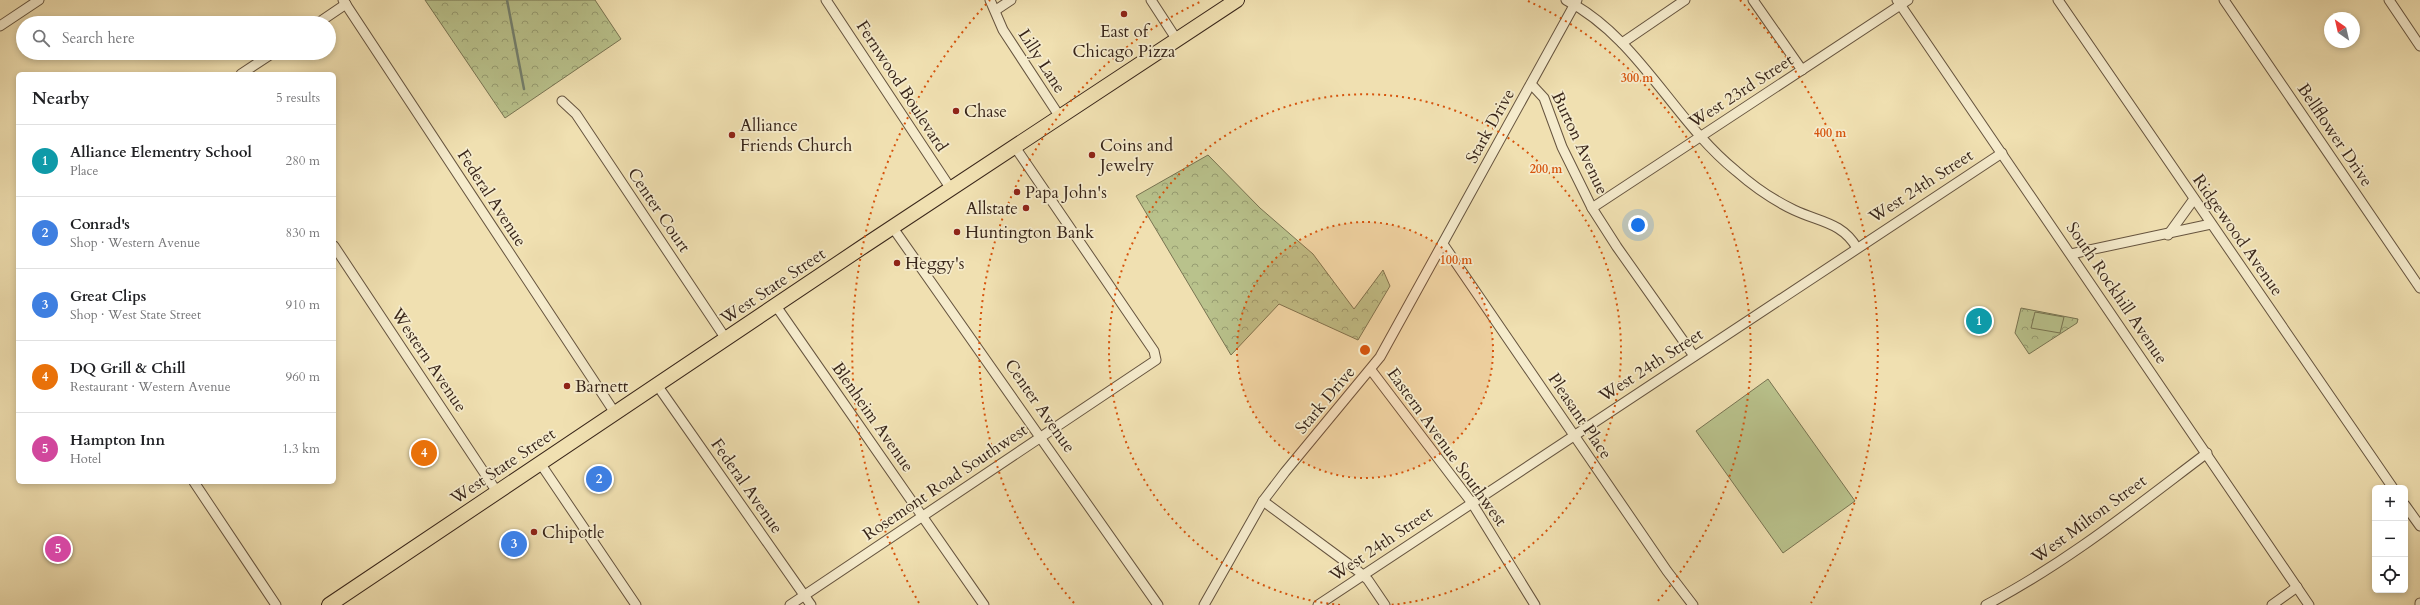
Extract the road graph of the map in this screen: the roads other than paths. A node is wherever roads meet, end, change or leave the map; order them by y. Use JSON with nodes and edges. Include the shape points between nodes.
{"nodes":[{"id":1,"x":39,"y":0,"type":"edge"},
{"id":2,"x":826,"y":0,"type":"edge"},
{"id":3,"x":990,"y":0,"type":"edge"},
{"id":4,"x":1011,"y":0,"type":"edge"},
{"id":5,"x":1151,"y":0,"type":"edge"},
{"id":6,"x":1237,"y":0,"type":"edge"},
{"id":7,"x":1566,"y":0,"type":"edge"},
{"id":8,"x":1685,"y":0,"type":"edge"},
{"id":9,"x":1753,"y":0,"type":"edge"},
{"id":10,"x":2058,"y":0,"type":"edge"},
{"id":11,"x":2224,"y":0,"type":"edge"},
{"id":12,"x":2389,"y":0,"type":"edge"},
{"id":13,"x":344,"y":2,"type":"edge"},
{"id":14,"x":1576,"y":2,"type":"edge"},
{"id":15,"x":1902,"y":2,"type":"edge"},
{"id":16,"x":996,"y":10,"type":"junction"},
{"id":17,"x":327,"y":16,"type":"edge"},
{"id":18,"x":0,"y":26,"type":"edge"},
{"id":19,"x":1177,"y":40,"type":"junction"},
{"id":20,"x":1622,"y":43,"type":"junction"},
{"id":21,"x":2420,"y":46,"type":"edge"},
{"id":22,"x":263,"y":60,"type":"edge"},
{"id":23,"x":1802,"y":70,"type":"junction"},
{"id":24,"x":245,"y":72,"type":"edge"},
{"id":25,"x":1531,"y":84,"type":"junction"},
{"id":26,"x":562,"y":101,"type":"dead end"},
{"id":27,"x":1060,"y":117,"type":"junction"},
{"id":28,"x":1700,"y":137,"type":"junction"},
{"id":29,"x":1015,"y":148,"type":"junction"},
{"id":30,"x":2002,"y":153,"type":"junction"},
{"id":31,"x":951,"y":189,"type":"junction"},
{"id":32,"x":2194,"y":199,"type":"junction"},
{"id":33,"x":1592,"y":208,"type":"junction"},
{"id":34,"x":2212,"y":224,"type":"junction"},
{"id":35,"x":893,"y":228,"type":"junction"},
{"id":36,"x":2168,"y":235,"type":"junction"},
{"id":37,"x":1443,"y":244,"type":"junction"},
{"id":38,"x":1857,"y":248,"type":"junction"},
{"id":39,"x":336,"y":249,"type":"edge"},
{"id":40,"x":2071,"y":254,"type":"junction"},
{"id":41,"x":2420,"y":288,"type":"edge"},
{"id":42,"x":776,"y":306,"type":"junction"},
{"id":43,"x":726,"y":339,"type":"junction"},
{"id":44,"x":1694,"y":356,"type":"junction"},
{"id":45,"x":1371,"y":370,"type":"junction"},
{"id":46,"x":658,"y":385,"type":"junction"},
{"id":47,"x":615,"y":413,"type":"junction"},
{"id":48,"x":1574,"y":435,"type":"junction"},
{"id":49,"x":1042,"y":436,"type":"junction"},
{"id":50,"x":2207,"y":453,"type":"junction"},
{"id":51,"x":540,"y":463,"type":"junction"},
{"id":52,"x":195,"y":484,"type":"edge"},
{"id":53,"x":2391,"y":485,"type":"edge"},
{"id":54,"x":496,"y":492,"type":"junction"},
{"id":55,"x":1264,"y":501,"type":"junction"},
{"id":56,"x":1472,"y":503,"type":"junction"},
{"id":57,"x":2408,"y":509,"type":"edge"},
{"id":58,"x":923,"y":516,"type":"junction"},
{"id":59,"x":2420,"y":526,"type":"edge"},
{"id":60,"x":1363,"y":575,"type":"junction"},
{"id":61,"x":2297,"y":587,"type":"junction"},
{"id":62,"x":804,"y":596,"type":"junction"},
{"id":63,"x":276,"y":605,"type":"edge"},
{"id":64,"x":329,"y":605,"type":"edge"},
{"id":65,"x":636,"y":605,"type":"edge"},
{"id":66,"x":790,"y":605,"type":"edge"},
{"id":67,"x":810,"y":605,"type":"edge"},
{"id":68,"x":984,"y":605,"type":"edge"},
{"id":69,"x":1158,"y":605,"type":"edge"},
{"id":70,"x":1204,"y":605,"type":"edge"},
{"id":71,"x":1318,"y":605,"type":"edge"},
{"id":72,"x":1385,"y":605,"type":"edge"},
{"id":73,"x":1535,"y":605,"type":"edge"},
{"id":74,"x":1693,"y":605,"type":"edge"},
{"id":75,"x":1986,"y":605,"type":"edge"},
{"id":76,"x":2272,"y":605,"type":"edge"},
{"id":77,"x":2309,"y":605,"type":"edge"}],
"edges":[{"from":1,"to":18,"type":"street"},
{"from":2,"to":31,"type":"street","name":"Fernwood Boulevard"},
{"from":3,"to":16,"type":"street","name":"Lilly Lane"},
{"from":4,"to":16,"type":"street"},
{"from":5,"to":19,"type":"street"},
{"from":6,"to":19,"type":"highway","name":"West State Street"},
{"from":7,"to":14,"type":"street"},
{"from":8,"to":20,"type":"street"},
{"from":9,"to":23,"type":"street"},
{"from":10,"to":32,"type":"street","name":"Ridgewood Avenue"},
{"from":11,"to":41,"type":"street","name":"Bellflower Drive"},
{"from":12,"to":21,"type":"street"},
{"from":13,"to":17,"type":"street"},
{"from":13,"to":47,"type":"street","name":"Federal Avenue"},
{"from":14,"to":20,"type":"street"},
{"from":14,"to":25,"type":"street","name":"Stark Drive"},
{"from":15,"to":23,"type":"street","name":"West 23rd Street"},
{"from":15,"to":30,"type":"street","name":"South Rockhill Avenue"},
{"from":16,"to":27,"type":"street","name":"Lilly Lane","via":[[1003,30]]},
{"from":19,"to":27,"type":"highway","name":"West State Street"},
{"from":20,"to":28,"type":"street"},
{"from":22,"to":24,"type":"street"},
{"from":23,"to":28,"type":"street","name":"West 23rd Street"},
{"from":25,"to":33,"type":"street","name":"Burton Avenue","via":[[1544,98],[1562,147]]},
{"from":25,"to":37,"type":"street","name":"Stark Drive"},
{"from":26,"to":43,"type":"street","name":"Center Court","via":[[576,114]]},
{"from":27,"to":29,"type":"highway","name":"West State Street"},
{"from":28,"to":33,"type":"street","name":"West 23rd Street"},
{"from":28,"to":38,"type":"street","via":[[1749,182],[1794,210],[1842,229]]},
{"from":29,"to":31,"type":"highway","name":"West State Street"},
{"from":29,"to":49,"type":"street","name":"Rosemont Road Southwest","via":[[1157,357]]},
{"from":30,"to":38,"type":"street","name":"West 24th Street"},
{"from":30,"to":40,"type":"street","name":"South Rockhill Avenue"},
{"from":31,"to":35,"type":"highway","name":"West State Street"},
{"from":32,"to":34,"type":"street","name":"Ridgewood Avenue"},
{"from":32,"to":36,"type":"street"},
{"from":33,"to":44,"type":"street","name":"Burton Avenue"},
{"from":34,"to":36,"type":"street"},
{"from":34,"to":53,"type":"street","name":"Ridgewood Avenue"},
{"from":35,"to":42,"type":"highway","name":"West State Street"},
{"from":35,"to":49,"type":"street","name":"Center Avenue"},
{"from":36,"to":40,"type":"street"},
{"from":37,"to":45,"type":"street","name":"Stark Drive"},
{"from":37,"to":48,"type":"street","name":"Pleasant Place"},
{"from":38,"to":44,"type":"street","name":"West 24th Street"},
{"from":39,"to":54,"type":"street","name":"Western Avenue"},
{"from":40,"to":50,"type":"street","name":"South Rockhill Avenue"},
{"from":42,"to":43,"type":"highway","name":"West State Street"},
{"from":42,"to":58,"type":"street","name":"Blenheim Avenue"},
{"from":43,"to":46,"type":"highway","name":"West State Street"},
{"from":44,"to":48,"type":"street","name":"West 24th Street"},
{"from":45,"to":55,"type":"street","name":"Stark Drive","via":[[1284,472]]},
{"from":45,"to":56,"type":"street","name":"Eastern Avenue Southwest"},
{"from":46,"to":47,"type":"highway","name":"West State Street"},
{"from":46,"to":62,"type":"street","name":"Federal Avenue"},
{"from":47,"to":51,"type":"highway","name":"West State Street"},
{"from":48,"to":56,"type":"street","name":"West 24th Street"},
{"from":48,"to":74,"type":"street","name":"Pleasant Place"},
{"from":49,"to":58,"type":"street","name":"Rosemont Road Southwest"},
{"from":49,"to":69,"type":"street","name":"Center Avenue"},
{"from":50,"to":61,"type":"street","name":"South Rockhill Avenue"},
{"from":50,"to":75,"type":"street","name":"West Milton Street","via":[[2072,555]]},
{"from":51,"to":54,"type":"highway","name":"West State Street"},
{"from":51,"to":65,"type":"street"},
{"from":52,"to":63,"type":"street"},
{"from":54,"to":64,"type":"highway","name":"West State Street"},
{"from":55,"to":60,"type":"street"},
{"from":55,"to":70,"type":"street","name":"Stark Drive"},
{"from":56,"to":60,"type":"street","name":"West 24th Street"},
{"from":56,"to":73,"type":"street","name":"Eastern Avenue Southwest"},
{"from":57,"to":59,"type":"street"},
{"from":58,"to":62,"type":"street","name":"Rosemont Road Southwest"},
{"from":58,"to":68,"type":"street","name":"Blenheim Avenue"},
{"from":60,"to":71,"type":"street","name":"West 24th Street"},
{"from":60,"to":72,"type":"street"},
{"from":61,"to":76,"type":"street"},
{"from":61,"to":77,"type":"street","name":"South Rockhill Avenue"},
{"from":62,"to":66,"type":"street","name":"Rosemont Road Southwest"},
{"from":62,"to":67,"type":"street","name":"Federal Avenue"}]}
